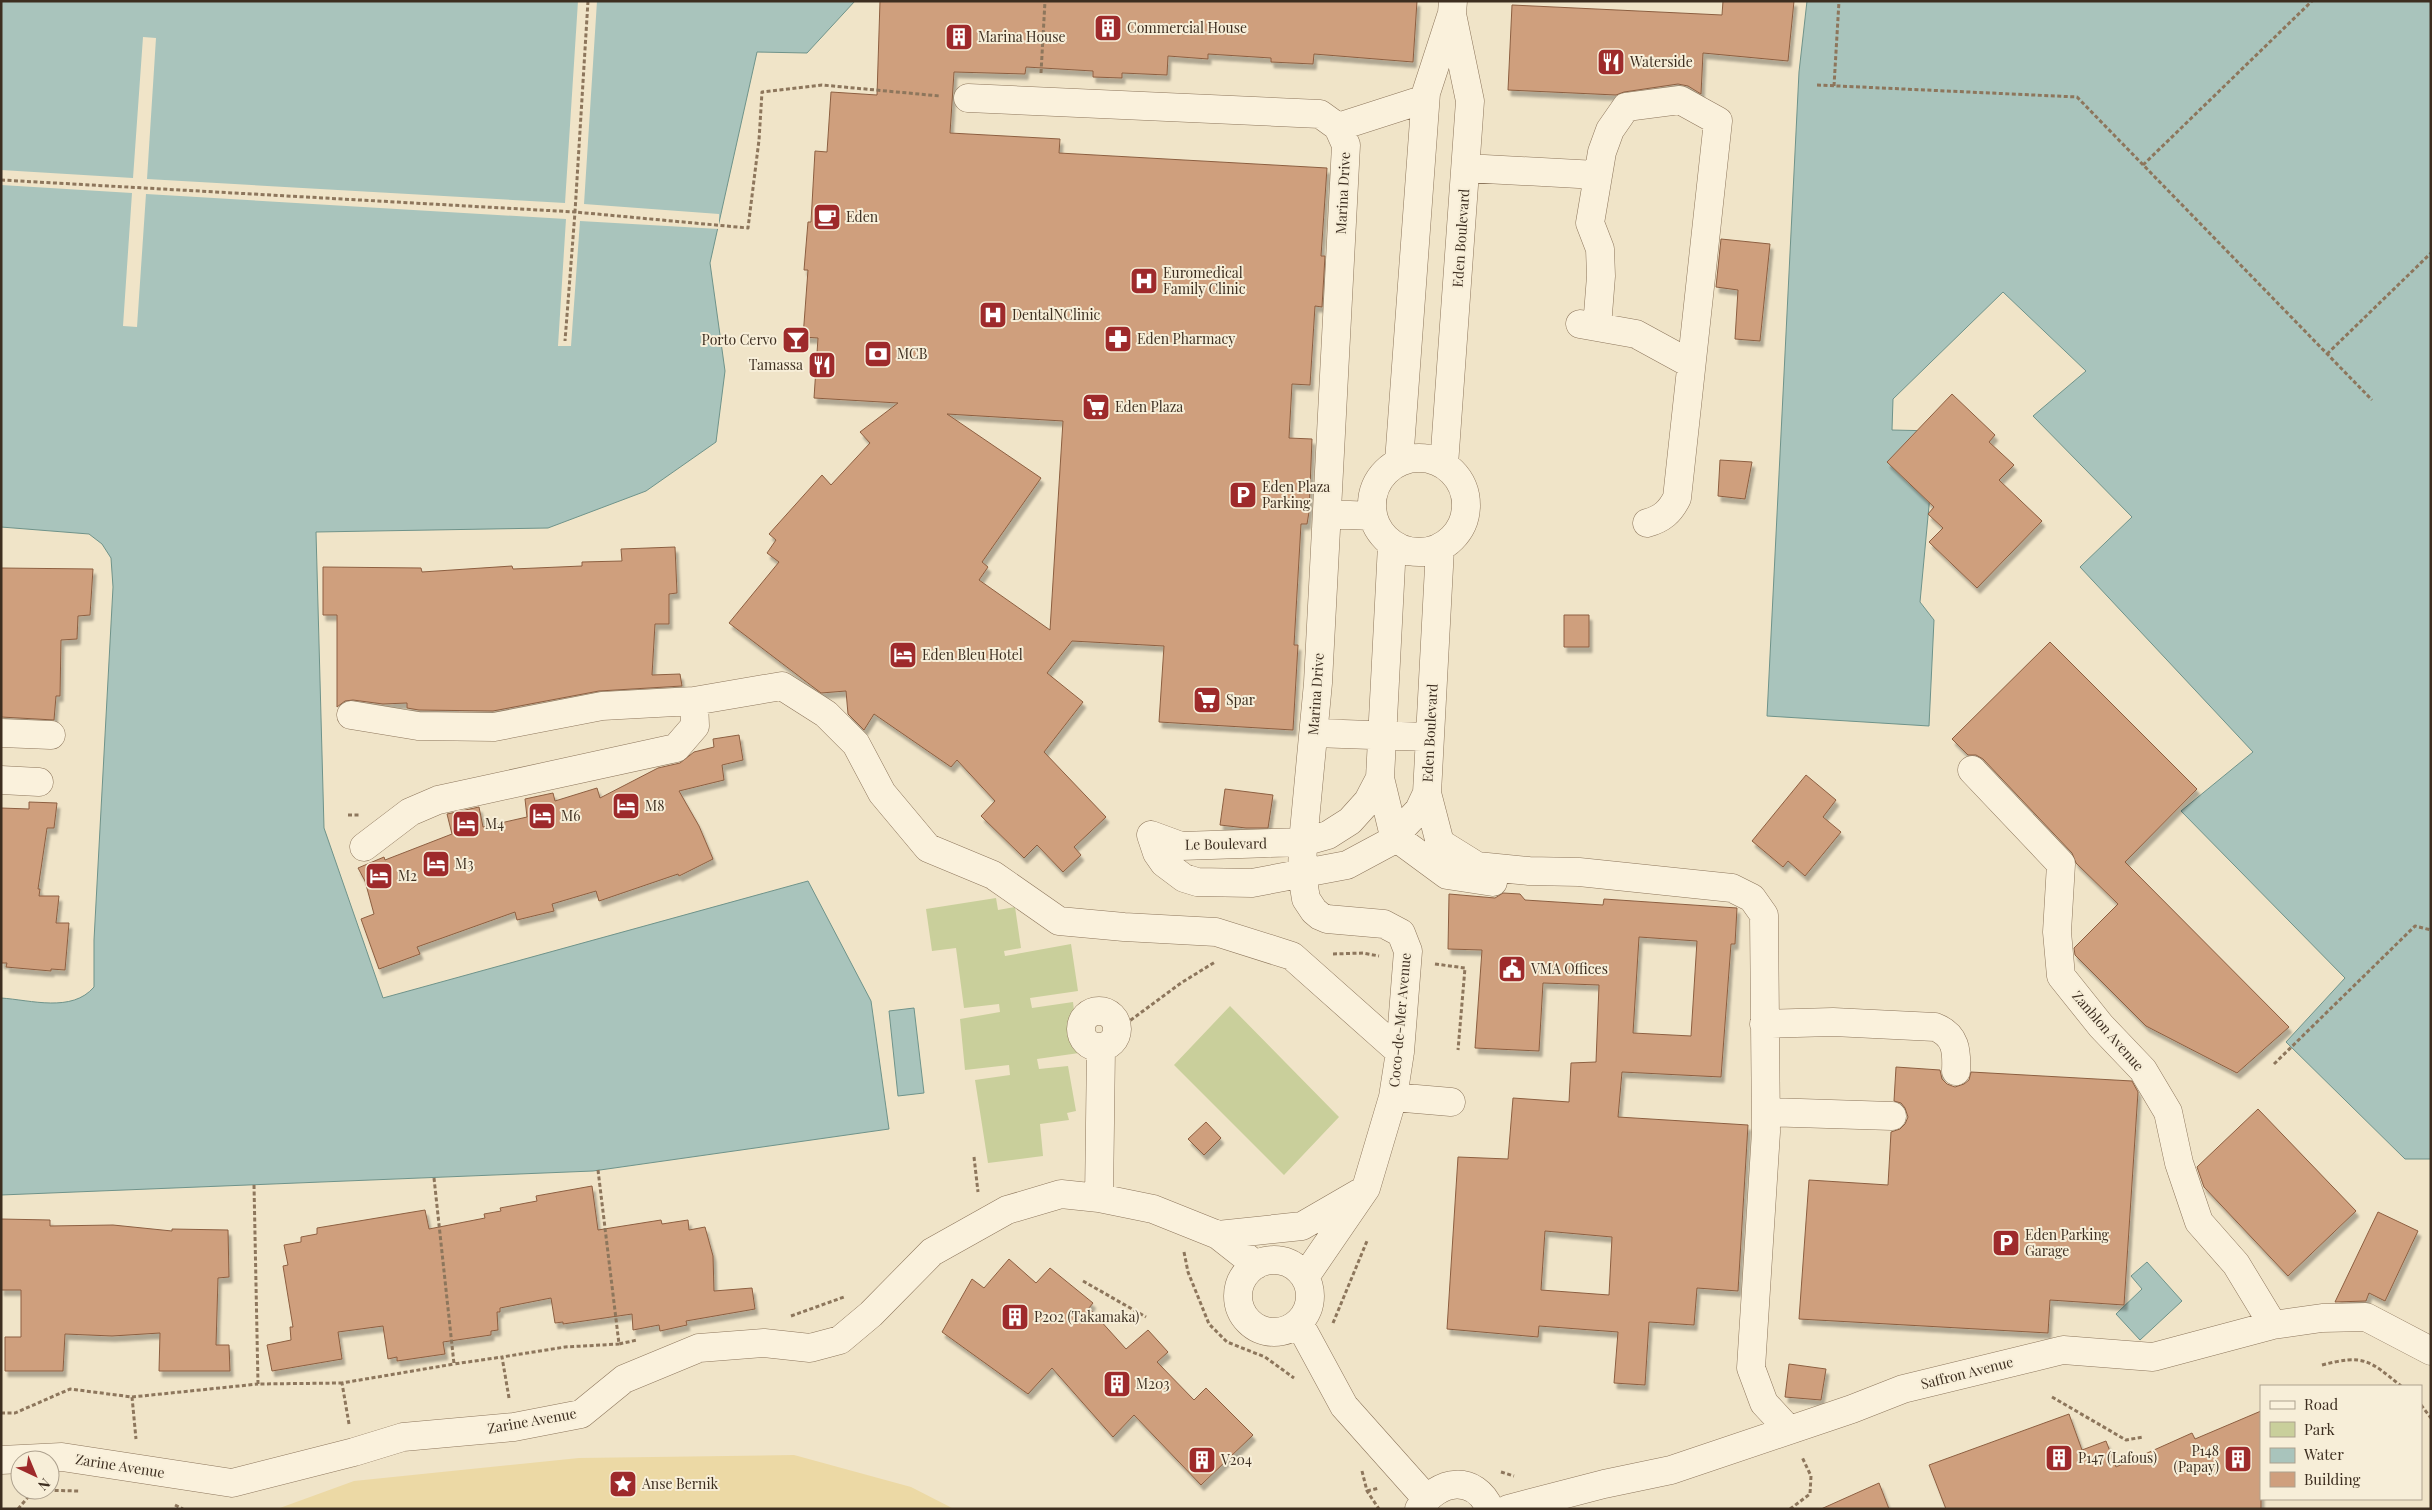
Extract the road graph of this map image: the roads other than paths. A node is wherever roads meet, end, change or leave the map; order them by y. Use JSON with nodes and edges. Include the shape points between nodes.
{"nodes":[{"id":1,"x":1452,"y":7,"type":"edge"},
{"id":2,"x":968,"y":98,"type":"road end"},
{"id":3,"x":1426,"y":99,"type":"junction"},
{"id":4,"x":1338,"y":128,"type":"junction"},
{"id":5,"x":1466,"y":168,"type":"junction"},
{"id":6,"x":1597,"y":176,"type":"junction"},
{"id":7,"x":1691,"y":364,"type":"junction"},
{"id":8,"x":1399,"y":462,"type":"junction"},
{"id":9,"x":1444,"y":465,"type":"junction"},
{"id":10,"x":1327,"y":514,"type":"junction"},
{"id":11,"x":1372,"y":516,"type":"junction"},
{"id":12,"x":1647,"y":523,"type":"dead end"},
{"id":13,"x":1392,"y":545,"type":"junction"},
{"id":14,"x":1440,"y":548,"type":"junction"},
{"id":15,"x":694,"y":701,"type":"junction"},
{"id":16,"x":351,"y":715,"type":"dead end"},
{"id":17,"x":1,"y":733,"type":"edge"},
{"id":18,"x":1314,"y":733,"type":"junction"},
{"id":19,"x":51,"y":736,"type":"dead end"},
{"id":20,"x":1383,"y":736,"type":"junction"},
{"id":21,"x":1430,"y":738,"type":"junction"},
{"id":22,"x":1972,"y":770,"type":"dead end"},
{"id":23,"x":1380,"y":778,"type":"junction"},
{"id":24,"x":1,"y":780,"type":"edge"},
{"id":25,"x":40,"y":782,"type":"dead end"},
{"id":26,"x":1427,"y":793,"type":"junction"},
{"id":27,"x":1151,"y":835,"type":"joint"},
{"id":28,"x":1394,"y":836,"type":"junction"},
{"id":29,"x":1303,"y":842,"type":"junction"},
{"id":30,"x":364,"y":847,"type":"dead end"},
{"id":31,"x":1302,"y":874,"type":"junction"},
{"id":32,"x":1637,"y":879,"type":"junction"},
{"id":33,"x":1764,"y":1024,"type":"junction"},
{"id":34,"x":1101,"y":1048,"type":"dead end"},
{"id":35,"x":1400,"y":1052,"type":"junction"},
{"id":36,"x":1956,"y":1071,"type":"dead end"},
{"id":37,"x":1393,"y":1097,"type":"junction"},
{"id":38,"x":1451,"y":1102,"type":"dead end"},
{"id":39,"x":1766,"y":1112,"type":"junction"},
{"id":40,"x":1892,"y":1116,"type":"dead end"},
{"id":41,"x":1366,"y":1188,"type":"junction"},
{"id":42,"x":1098,"y":1198,"type":"junction"},
{"id":43,"x":1218,"y":1236,"type":"junction"},
{"id":44,"x":1256,"y":1265,"type":"junction"},
{"id":45,"x":1305,"y":1277,"type":"junction"},
{"id":46,"x":1299,"y":1322,"type":"junction"},
{"id":47,"x":2273,"y":1326,"type":"junction"},
{"id":48,"x":2431,"y":1351,"type":"edge"},
{"id":49,"x":1789,"y":1430,"type":"junction"},
{"id":50,"x":1,"y":1460,"type":"edge"},
{"id":51,"x":1418,"y":1495,"type":"edge"},
{"id":52,"x":1490,"y":1509,"type":"edge"},
{"id":53,"x":1508,"y":1509,"type":"edge"}],
"edges":[{"from":1,"to":3,"type":"street","name":"Eden Boulevard"},
{"from":1,"to":5,"type":"street","name":"Eden Boulevard","via":[[1470,101]]},
{"from":2,"to":4,"type":"street","via":[[1320,114]]},
{"from":3,"to":4,"type":"street"},
{"from":3,"to":8,"type":"street","name":"Eden Boulevard"},
{"from":4,"to":10,"type":"street","name":"Marina Drive","via":[[1346,145]]},
{"from":5,"to":6,"type":"street"},
{"from":5,"to":9,"type":"street","name":"Eden Boulevard"},
{"from":6,"to":7,"type":"street","via":[[1590,223],[1600,249],[1601,276],[1589,325],[1636,334]]},
{"from":6,"to":7,"type":"street","via":[[1610,130],[1626,107],[1680,100],[1718,121]]},
{"from":7,"to":12,"type":"street","via":[[1677,498],[1663,517]]},
{"from":8,"to":9,"type":"street","via":[[1414,458],[1430,459]]},
{"from":8,"to":11,"type":"street","via":[[1382,475],[1372,495]]},
{"from":9,"to":14,"type":"street","via":[[1457,476],[1464,491],[1466,509],[1453,538]]},
{"from":10,"to":11,"type":"street"},
{"from":10,"to":18,"type":"street","name":"Marina Drive"},
{"from":11,"to":13,"type":"street"},
{"from":13,"to":14,"type":"street","via":[[1415,552]]},
{"from":13,"to":20,"type":"street"},
{"from":14,"to":21,"type":"street","name":"Eden Boulevard"},
{"from":15,"to":16,"type":"street","via":[[602,706],[494,726],[418,726]]},
{"from":15,"to":30,"type":"street","via":[[695,726],[676,748],[438,800],[410,812]]},
{"from":15,"to":35,"type":"street","via":[[782,686],[826,714],[856,744],[882,793],[928,848],[993,874],[1059,920],[1124,928],[1216,932],[1292,956]]},
{"from":17,"to":19,"type":"street"},
{"from":18,"to":20,"type":"street"},
{"from":18,"to":29,"type":"street","name":"Marina Drive"},
{"from":20,"to":21,"type":"street"},
{"from":20,"to":23,"type":"street"},
{"from":21,"to":26,"type":"street","name":"Eden Boulevard"},
{"from":22,"to":47,"type":"street","name":"Zanblon Avenue","via":[[2061,864],[2057,932],[2061,976],[2144,1070],[2168,1112],[2179,1163],[2199,1222],[2236,1264]]},
{"from":23,"to":28,"type":"street"},
{"from":23,"to":29,"type":"street","via":[[1368,801],[1350,821],[1328,835]]},
{"from":24,"to":25,"type":"street"},
{"from":26,"to":28,"type":"street","name":"Eden Boulevard","via":[[1419,810]]},
{"from":26,"to":32,"type":"street","via":[[1440,843],[1477,866]]},
{"from":27,"to":29,"type":"street","name":"Le Boulevard","via":[[1181,846]]},
{"from":27,"to":31,"type":"street","name":"Eden Boulevard","via":[[1164,863],[1179,875],[1197,882],[1252,883]]},
{"from":28,"to":31,"type":"street","name":"Eden Boulevard","via":[[1388,843],[1347,865]]},
{"from":28,"to":32,"type":"street","via":[[1447,875],[1519,886]]},
{"from":29,"to":31,"type":"street","name":"Marina Drive"},
{"from":31,"to":35,"type":"street","name":"Coco-de-Mer Avenue","via":[[1306,899],[1320,916],[1384,924],[1401,933],[1408,951]]},
{"from":32,"to":33,"type":"street","via":[[1732,888],[1752,898],[1764,915],[1766,933]]},
{"from":33,"to":36,"type":"street","via":[[1833,1022],[1935,1027],[1947,1034],[1955,1045]]},
{"from":33,"to":39,"type":"street"},
{"from":34,"to":42,"type":"street"},
{"from":35,"to":37,"type":"street","name":"Coco-de-Mer Avenue"},
{"from":37,"to":38,"type":"street"},
{"from":37,"to":41,"type":"street","name":"Coco-de-Mer Avenue"},
{"from":39,"to":40,"type":"street"},
{"from":39,"to":49,"type":"street","via":[[1751,1368],[1764,1402]]},
{"from":41,"to":43,"type":"street","via":[[1302,1226]]},
{"from":41,"to":45,"type":"street","name":"Coco-de-Mer Avenue"},
{"from":42,"to":43,"type":"street","name":"Zarine Avenue","via":[[1153,1208]]},
{"from":42,"to":50,"type":"street","name":"Zarine Avenue","via":[[1061,1194],[1007,1210],[987,1221],[932,1252],[871,1314],[840,1340],[810,1348],[764,1342],[699,1348],[624,1379],[581,1414],[514,1427],[403,1437],[232,1483],[62,1457]]},
{"from":43,"to":44,"type":"street","name":"Zarine Avenue"},
{"from":44,"to":45,"type":"street","via":[[1266,1261],[1283,1262],[1297,1268]]},
{"from":44,"to":46,"type":"street","via":[[1240,1284],[1239,1307],[1245,1319],[1265,1332],[1277,1333]]},
{"from":45,"to":46,"type":"street","via":[[1310,1301]]},
{"from":46,"to":51,"type":"street","via":[[1344,1406]]},
{"from":47,"to":48,"type":"street","name":"Saffron Avenue","via":[[2322,1318],[2366,1317]]},
{"from":47,"to":49,"type":"street","name":"Saffron Avenue","via":[[2153,1357],[2063,1350],[1904,1389]]},
{"from":49,"to":53,"type":"street","name":"Saffron Avenue","via":[[1671,1470]]},
{"from":51,"to":52,"type":"street","via":[[1459,1485],[1481,1494]]}]}
